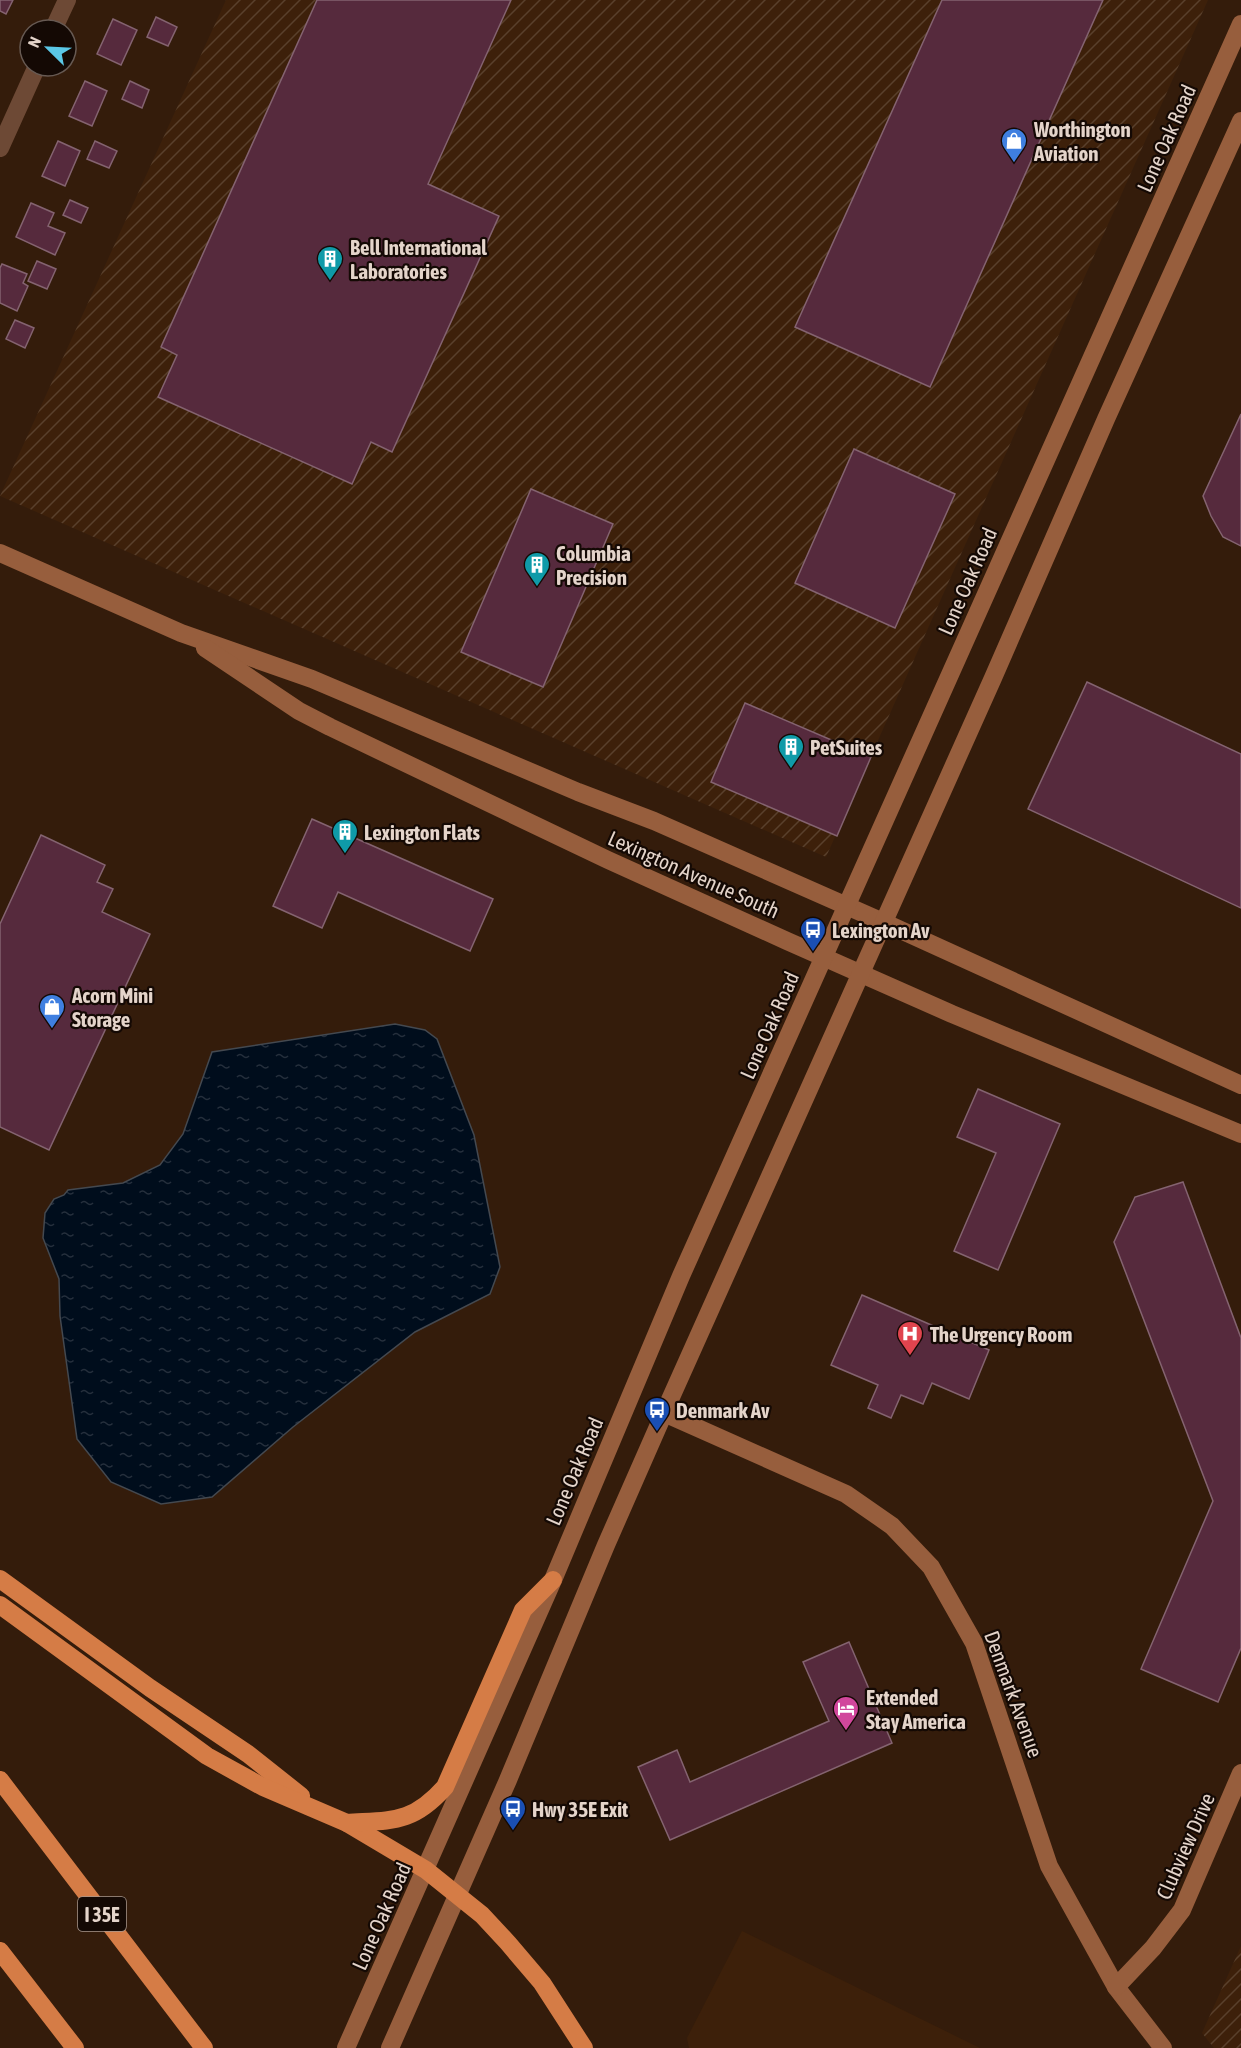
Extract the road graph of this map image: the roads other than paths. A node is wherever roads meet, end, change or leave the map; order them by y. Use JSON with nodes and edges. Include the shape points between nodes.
{"nodes":[{"id":1,"x":67,"y":0,"type":"edge"},
{"id":2,"x":59,"y":18,"type":"edge"},
{"id":3,"x":1241,"y":24,"type":"edge"},
{"id":4,"x":32,"y":78,"type":"edge"},
{"id":5,"x":1241,"y":121,"type":"edge"},
{"id":6,"x":0,"y":148,"type":"edge"},
{"id":7,"x":0,"y":553,"type":"edge"},
{"id":8,"x":181,"y":633,"type":"junction"},
{"id":9,"x":847,"y":906,"type":"junction"},
{"id":10,"x":883,"y":921,"type":"junction"},
{"id":11,"x":824,"y":957,"type":"junction"},
{"id":12,"x":860,"y":973,"type":"junction"},
{"id":13,"x":1241,"y":1085,"type":"edge"},
{"id":14,"x":1241,"y":1134,"type":"edge"},
{"id":15,"x":664,"y":1413,"type":"junction"},
{"id":16,"x":0,"y":1579,"type":"edge"},
{"id":17,"x":553,"y":1580,"type":"junction"},
{"id":18,"x":0,"y":1605,"type":"edge"},
{"id":19,"x":1241,"y":1773,"type":"edge"},
{"id":20,"x":0,"y":1780,"type":"edge"},
{"id":21,"x":327,"y":1815,"type":"junction"},
{"id":22,"x":347,"y":1823,"type":"junction"},
{"id":23,"x":426,"y":1870,"type":"junction"},
{"id":24,"x":458,"y":1896,"type":"junction"},
{"id":25,"x":0,"y":1951,"type":"edge"},
{"id":26,"x":1116,"y":1987,"type":"junction"},
{"id":27,"x":75,"y":2048,"type":"edge"},
{"id":28,"x":204,"y":2048,"type":"edge"},
{"id":29,"x":346,"y":2048,"type":"edge"},
{"id":30,"x":390,"y":2048,"type":"edge"},
{"id":31,"x":584,"y":2048,"type":"edge"},
{"id":32,"x":1163,"y":2048,"type":"edge"}],
"edges":[{"from":1,"to":2,"type":"street"},
{"from":3,"to":9,"type":"main road","name":"Lone Oak Road"},
{"from":4,"to":6,"type":"street"},
{"from":5,"to":10,"type":"main road"},
{"from":7,"to":8,"type":"main road","name":"Lexington Avenue South"},
{"from":8,"to":9,"type":"main road","name":"Lexington Avenue South","via":[[312,679]]},
{"from":8,"to":11,"type":"main road","name":"Lexington Avenue South","via":[[299,711],[330,727],[608,860]]},
{"from":9,"to":10,"type":"main road","name":"Lexington Avenue South"},
{"from":9,"to":11,"type":"main road","name":"Lone Oak Road"},
{"from":10,"to":12,"type":"main road"},
{"from":10,"to":13,"type":"main road","name":"Lexington Avenue South"},
{"from":11,"to":12,"type":"main road","name":"Lexington Avenue South"},
{"from":11,"to":17,"type":"main road","name":"Lone Oak Road","via":[[681,1276]]},
{"from":12,"to":14,"type":"main road","name":"Lexington Avenue South"},
{"from":12,"to":15,"type":"main road"},
{"from":15,"to":24,"type":"main road"},
{"from":15,"to":26,"type":"main road","name":"Denmark Avenue","via":[[846,1494],[892,1526],[931,1567],[974,1643],[1049,1866]]},
{"from":16,"to":21,"type":"highway","via":[[248,1754]]},
{"from":17,"to":22,"type":"highway","via":[[524,1610],[445,1787],[407,1817]]},
{"from":17,"to":23,"type":"main road","name":"Lone Oak Road"},
{"from":18,"to":21,"type":"highway","via":[[207,1756],[263,1787]]},
{"from":19,"to":26,"type":"main road","name":"Clubview Drive","via":[[1182,1910]]},
{"from":20,"to":28,"type":"highway","number":"I 35E"},
{"from":21,"to":22,"type":"highway"},
{"from":22,"to":23,"type":"highway"},
{"from":23,"to":24,"type":"highway"},
{"from":23,"to":29,"type":"main road","name":"Lone Oak Road"},
{"from":24,"to":30,"type":"main road"},
{"from":24,"to":31,"type":"highway","via":[[482,1915],[542,1983]]},
{"from":25,"to":27,"type":"highway"},
{"from":26,"to":32,"type":"main road","name":"Denmark Avenue"}]}
